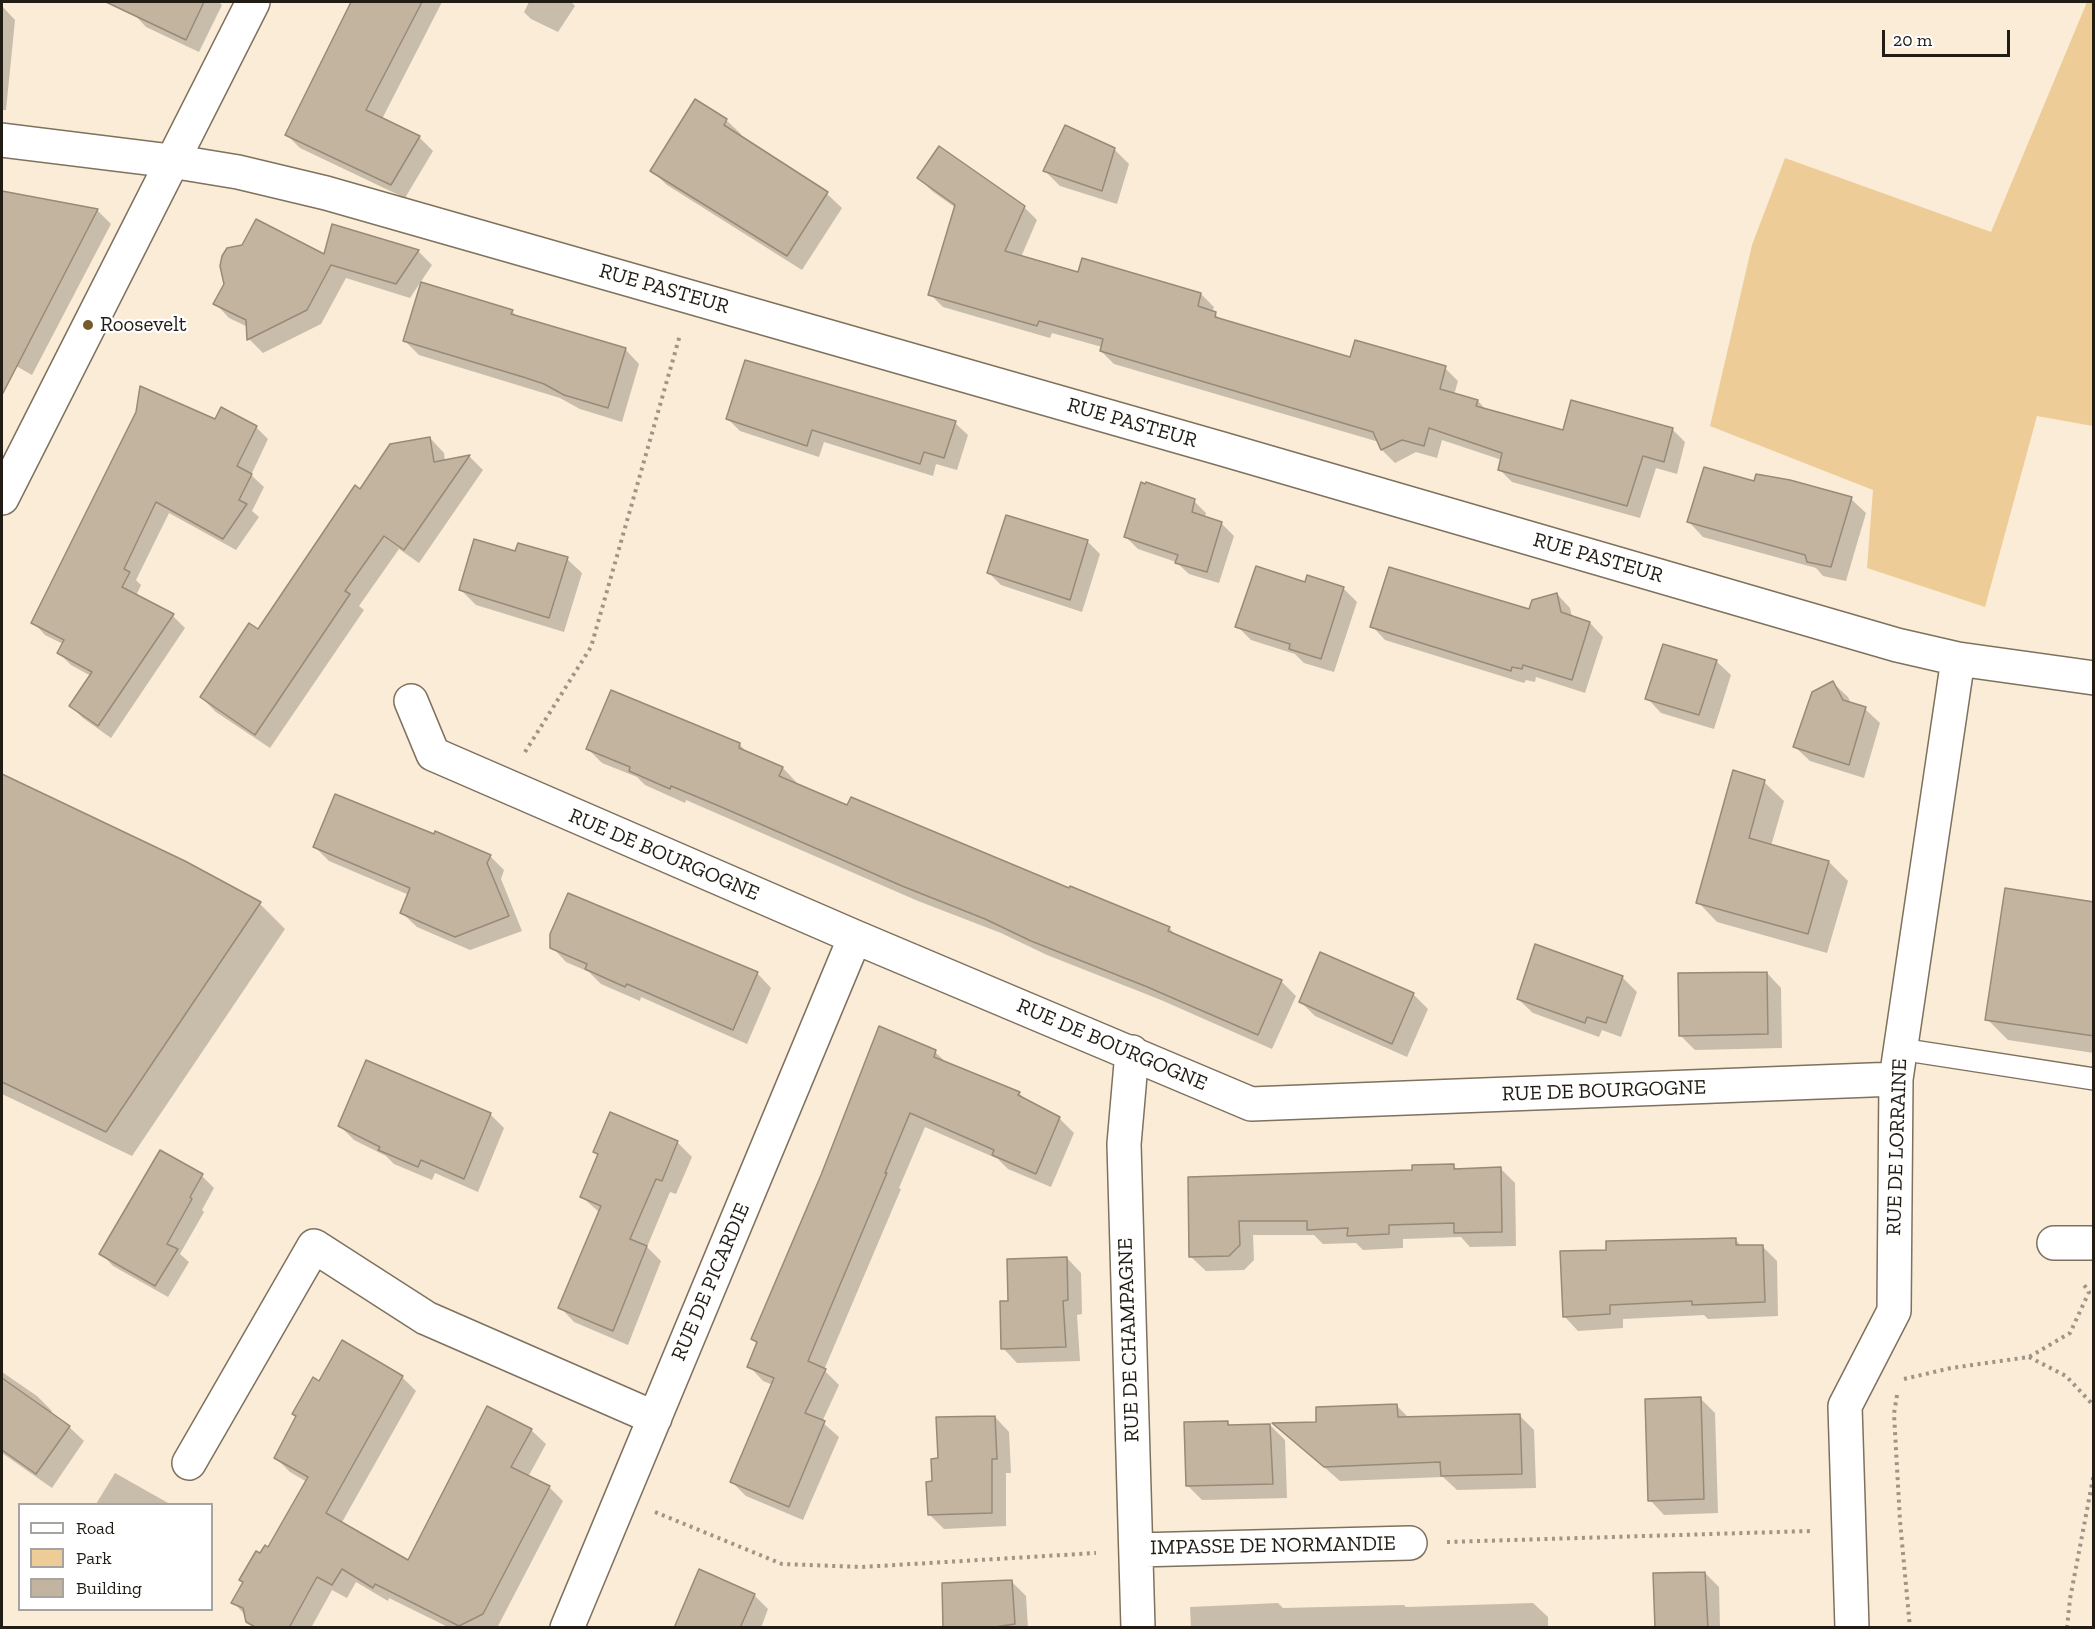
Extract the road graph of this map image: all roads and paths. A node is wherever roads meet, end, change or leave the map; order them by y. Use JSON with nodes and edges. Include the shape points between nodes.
{"nodes":[{"id":1,"x":252,"y":2,"type":"edge"},
{"id":2,"x":2,"y":140,"type":"edge"},
{"id":3,"x":171,"y":161,"type":"junction"},
{"id":4,"x":690,"y":297,"type":"junction"},
{"id":5,"x":2,"y":498,"type":"edge"},
{"id":6,"x":1958,"y":659,"type":"junction"},
{"id":7,"x":2094,"y":678,"type":"edge"},
{"id":8,"x":411,"y":701,"type":"dead end"},
{"id":9,"x":505,"y":786,"type":"junction"},
{"id":10,"x":855,"y":937,"type":"junction"},
{"id":11,"x":1131,"y":1052,"type":"junction"},
{"id":12,"x":1898,"y":1064,"type":"junction"},
{"id":13,"x":2094,"y":1079,"type":"edge"},
{"id":14,"x":2054,"y":1243,"type":"joint"},
{"id":15,"x":2094,"y":1243,"type":"edge"},
{"id":16,"x":2029,"y":1357,"type":"junction"},
{"id":17,"x":1899,"y":1380,"type":"dead end"},
{"id":18,"x":1898,"y":1392,"type":"dead end"},
{"id":19,"x":2094,"y":1406,"type":"edge"},
{"id":20,"x":655,"y":1418,"type":"junction"},
{"id":21,"x":189,"y":1463,"type":"dead end"},
{"id":22,"x":2094,"y":1473,"type":"edge"},
{"id":23,"x":622,"y":1496,"type":"junction"},
{"id":24,"x":1849,"y":1530,"type":"junction"},
{"id":25,"x":1410,"y":1543,"type":"joint"},
{"id":26,"x":1136,"y":1550,"type":"junction"},
{"id":27,"x":567,"y":1628,"type":"edge"},
{"id":28,"x":1138,"y":1628,"type":"edge"},
{"id":29,"x":1851,"y":1628,"type":"edge"},
{"id":30,"x":1910,"y":1628,"type":"edge"},
{"id":31,"x":2067,"y":1628,"type":"edge"}],
"edges":[{"from":1,"to":3,"type":"street"},
{"from":2,"to":3,"type":"street","name":"RUE PASTEUR"},
{"from":3,"to":4,"type":"street","name":"RUE PASTEUR","via":[[326,193]]},
{"from":3,"to":5,"type":"street"},
{"from":4,"to":6,"type":"street","name":"RUE PASTEUR","via":[[1885,642]]},
{"from":4,"to":9,"type":"path","via":[[591,647]]},
{"from":6,"to":7,"type":"street","name":"RUE PASTEUR"},
{"from":6,"to":12,"type":"street","name":"RUE DE LORRAINE"},
{"from":8,"to":9,"type":"street","name":"RUE DE BOURGOGNE","via":[[433,754]]},
{"from":9,"to":10,"type":"street","name":"RUE DE BOURGOGNE"},
{"from":10,"to":11,"type":"street","name":"RUE DE BOURGOGNE"},
{"from":10,"to":20,"type":"street","name":"RUE DE PICARDIE"},
{"from":11,"to":12,"type":"street","name":"RUE DE BOURGOGNE","via":[[1251,1104]]},
{"from":11,"to":26,"type":"street","name":"RUE DE CHAMPAGNE","via":[[1124,1144]]},
{"from":12,"to":13,"type":"lane"},
{"from":12,"to":24,"type":"street","name":"RUE DE LORRAINE","via":[[1894,1311],[1845,1406]]},
{"from":14,"to":15,"type":"street"},
{"from":14,"to":16,"type":"path","via":[[2089,1292],[2070,1333]]},
{"from":16,"to":17,"type":"path"},
{"from":16,"to":19,"type":"path","via":[[2066,1376]]},
{"from":18,"to":30,"type":"path","via":[[1894,1426]]},
{"from":20,"to":21,"type":"street","via":[[426,1318],[314,1246]]},
{"from":20,"to":23,"type":"street","name":"RUE DE PICARDIE"},
{"from":22,"to":31,"type":"path"},
{"from":23,"to":26,"type":"path","via":[[782,1564],[861,1567]]},
{"from":23,"to":27,"type":"street","name":"RUE DE PICARDIE"},
{"from":24,"to":25,"type":"path"},
{"from":24,"to":29,"type":"street","name":"RUE DE LORRAINE"},
{"from":25,"to":26,"type":"street","name":"IMPASSE DE NORMANDIE"},
{"from":26,"to":28,"type":"street","name":"RUE DE CHAMPAGNE"}]}
